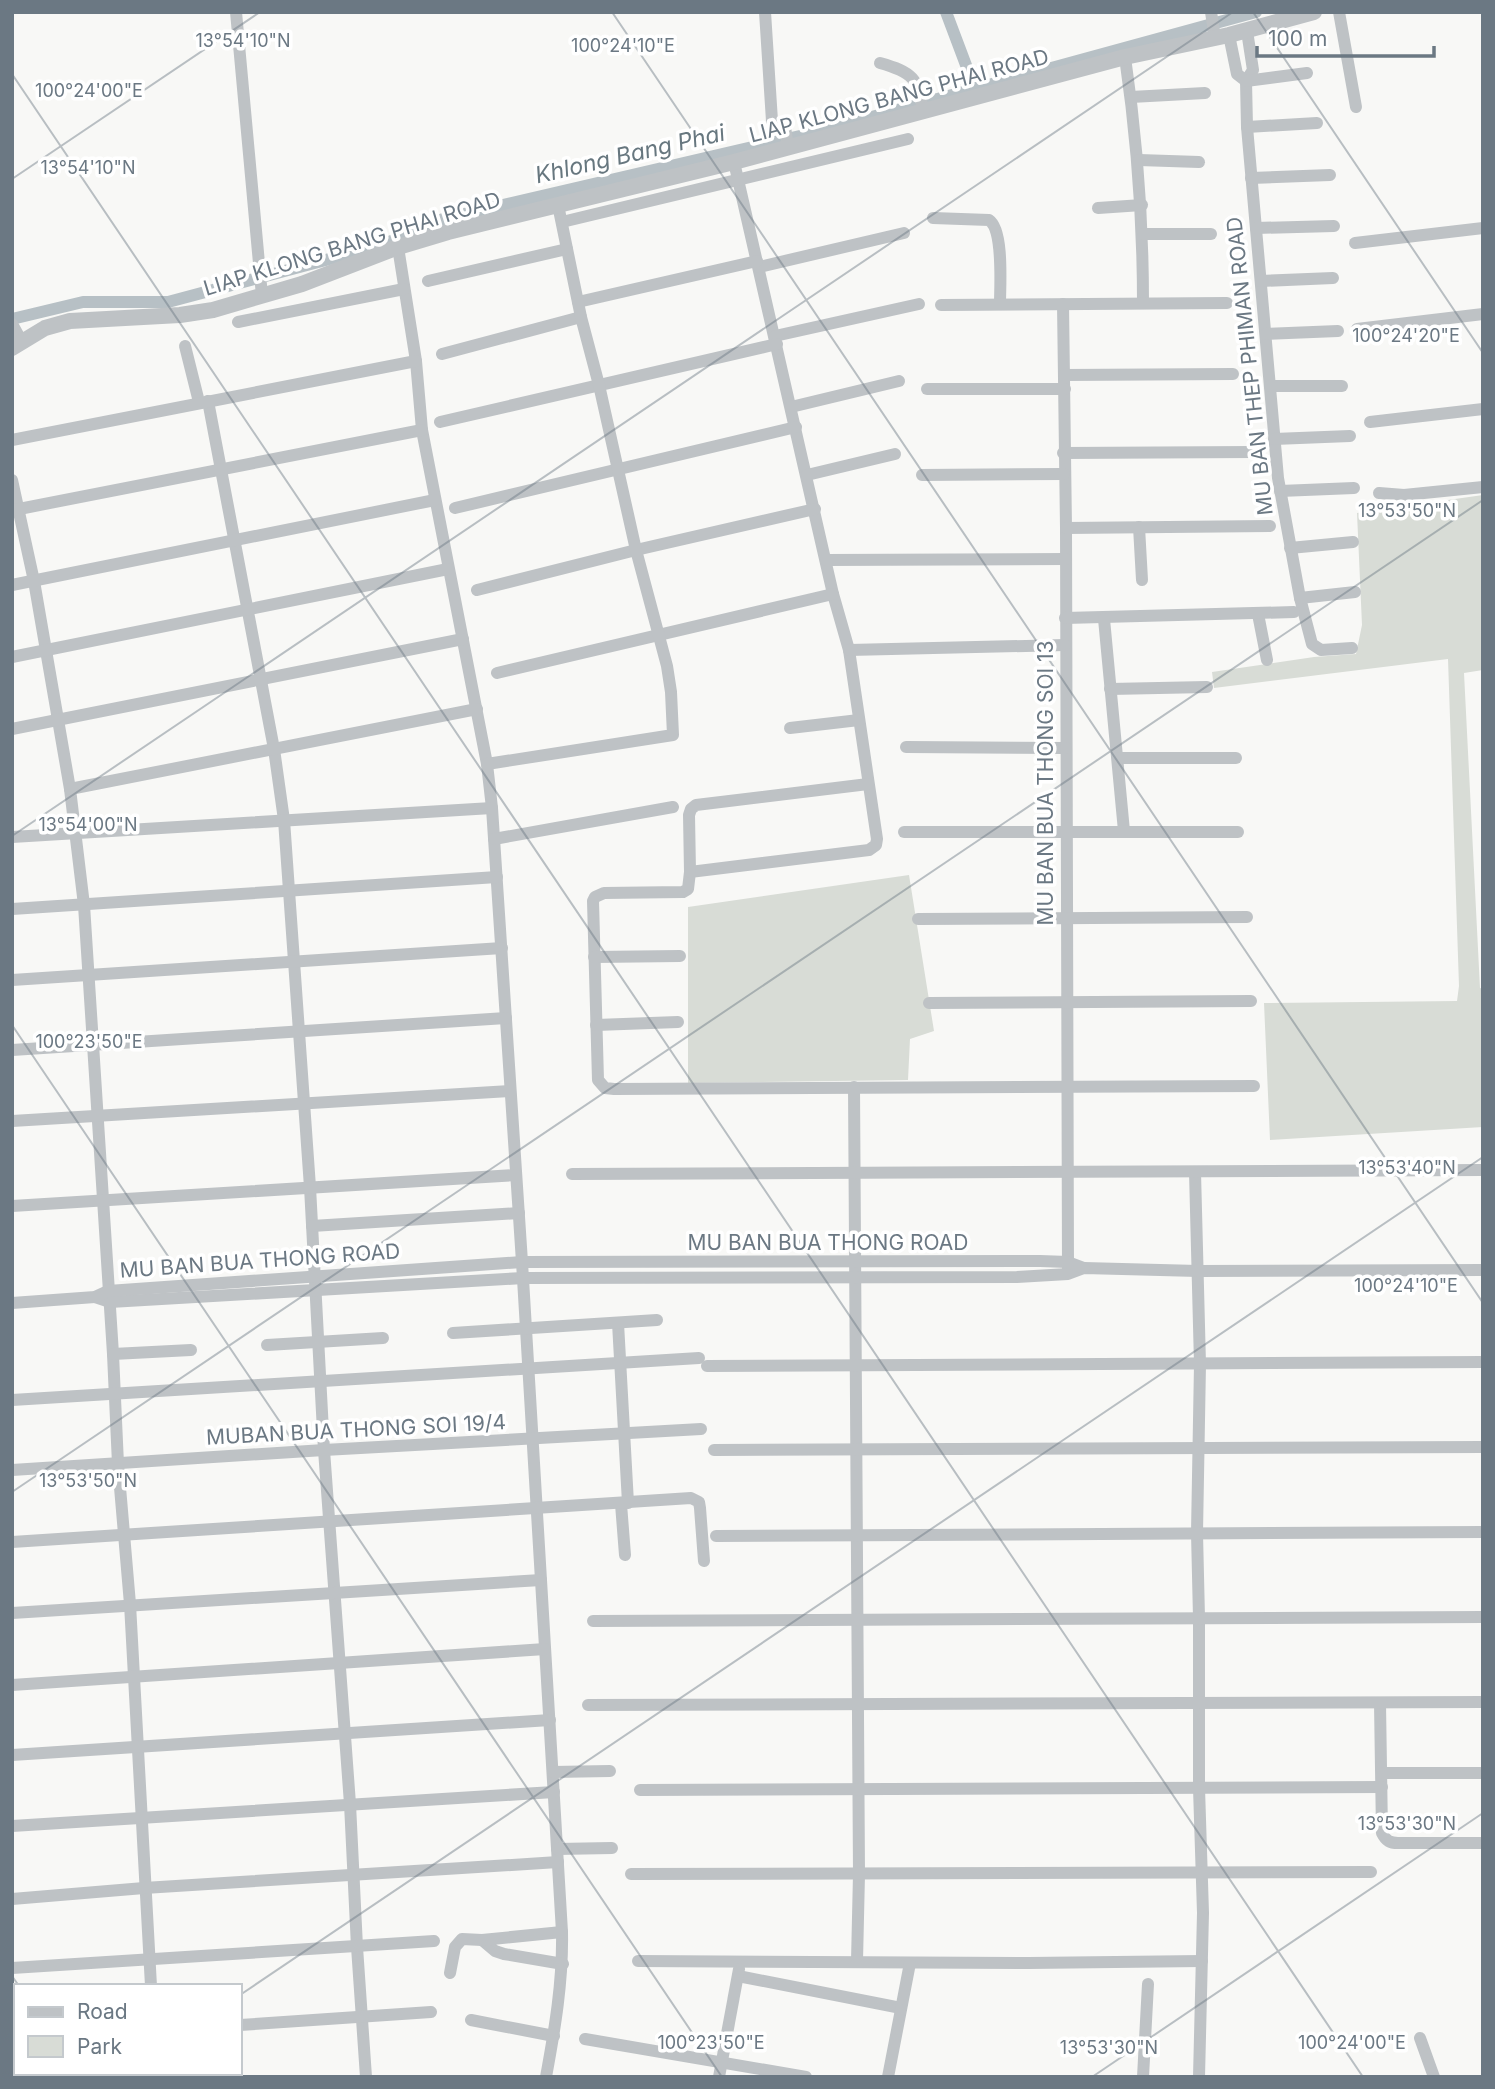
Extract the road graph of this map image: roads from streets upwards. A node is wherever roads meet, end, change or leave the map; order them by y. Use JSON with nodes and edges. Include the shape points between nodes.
{"nodes":[{"id":1,"x":236,"y":12,"type":"edge"},
{"id":2,"x":765,"y":12,"type":"edge"},
{"id":3,"x":1211,"y":12,"type":"edge"},
{"id":4,"x":1314,"y":12,"type":"edge"},
{"id":5,"x":1339,"y":12,"type":"edge"},
{"id":6,"x":1264,"y":19,"type":"edge"},
{"id":7,"x":1247,"y":31,"type":"junction"},
{"id":8,"x":1219,"y":35,"type":"junction"},
{"id":9,"x":1125,"y":57,"type":"junction"},
{"id":10,"x":880,"y":63,"type":"dead end"},
{"id":11,"x":1307,"y":73,"type":"dead end"},
{"id":12,"x":1246,"y":81,"type":"junction"},
{"id":13,"x":1205,"y":93,"type":"dead end"},
{"id":14,"x":1131,"y":97,"type":"junction"},
{"id":15,"x":1356,"y":107,"type":"dead end"},
{"id":16,"x":922,"y":108,"type":"junction"},
{"id":17,"x":1317,"y":123,"type":"dead end"},
{"id":18,"x":1247,"y":127,"type":"junction"},
{"id":19,"x":787,"y":139,"type":"junction"},
{"id":20,"x":908,"y":139,"type":"dead end"},
{"id":21,"x":1139,"y":160,"type":"junction"},
{"id":22,"x":1199,"y":162,"type":"dead end"},
{"id":23,"x":736,"y":170,"type":"junction"},
{"id":24,"x":1330,"y":175,"type":"dead end"},
{"id":25,"x":1251,"y":178,"type":"junction"},
{"id":26,"x":558,"y":205,"type":"junction"},
{"id":27,"x":1142,"y":205,"type":"junction"},
{"id":28,"x":1098,"y":208,"type":"dead end"},
{"id":29,"x":933,"y":218,"type":"dead end"},
{"id":30,"x":562,"y":222,"type":"junction"},
{"id":31,"x":1334,"y":226,"type":"dead end"},
{"id":32,"x":1256,"y":228,"type":"junction"},
{"id":33,"x":1483,"y":228,"type":"edge"},
{"id":34,"x":904,"y":233,"type":"dead end"},
{"id":35,"x":1143,"y":234,"type":"junction"},
{"id":36,"x":1211,"y":234,"type":"dead end"},
{"id":37,"x":1355,"y":243,"type":"dead end"},
{"id":38,"x":398,"y":247,"type":"junction"},
{"id":39,"x":567,"y":249,"type":"junction"},
{"id":40,"x":758,"y":264,"type":"junction"},
{"id":41,"x":1333,"y":278,"type":"dead end"},
{"id":42,"x":428,"y":281,"type":"dead end"},
{"id":43,"x":1261,"y":281,"type":"junction"},
{"id":44,"x":404,"y":289,"type":"junction"},
{"id":45,"x":262,"y":291,"type":"junction"},
{"id":46,"x":578,"y":302,"type":"junction"},
{"id":47,"x":1143,"y":303,"type":"junction"},
{"id":48,"x":1227,"y":303,"type":"dead end"},
{"id":49,"x":919,"y":304,"type":"dead end"},
{"id":50,"x":941,"y":304,"type":"dead end"},
{"id":51,"x":1000,"y":304,"type":"junction"},
{"id":52,"x":1063,"y":304,"type":"junction"},
{"id":53,"x":1483,"y":314,"type":"edge"},
{"id":54,"x":581,"y":317,"type":"junction"},
{"id":55,"x":238,"y":322,"type":"dead end"},
{"id":56,"x":13,"y":325,"type":"edge"},
{"id":57,"x":1357,"y":329,"type":"dead end"},
{"id":58,"x":1339,"y":331,"type":"dead end"},
{"id":59,"x":1266,"y":334,"type":"junction"},
{"id":60,"x":776,"y":340,"type":"junction"},
{"id":61,"x":17,"y":345,"type":"edge"},
{"id":62,"x":185,"y":346,"type":"dead end"},
{"id":63,"x":442,"y":354,"type":"dead end"},
{"id":64,"x":416,"y":361,"type":"junction"},
{"id":65,"x":1233,"y":374,"type":"dead end"},
{"id":66,"x":1065,"y":375,"type":"junction"},
{"id":67,"x":899,"y":381,"type":"dead end"},
{"id":68,"x":599,"y":385,"type":"junction"},
{"id":69,"x":1270,"y":386,"type":"junction"},
{"id":70,"x":1342,"y":386,"type":"dead end"},
{"id":71,"x":927,"y":389,"type":"dead end"},
{"id":72,"x":1065,"y":389,"type":"junction"},
{"id":73,"x":203,"y":402,"type":"junction"},
{"id":74,"x":791,"y":407,"type":"junction"},
{"id":75,"x":1483,"y":409,"type":"edge"},
{"id":76,"x":440,"y":422,"type":"dead end"},
{"id":77,"x":1370,"y":422,"type":"dead end"},
{"id":78,"x":796,"y":427,"type":"junction"},
{"id":79,"x":422,"y":430,"type":"junction"},
{"id":80,"x":1350,"y":436,"type":"dead end"},
{"id":81,"x":1274,"y":439,"type":"junction"},
{"id":82,"x":12,"y":440,"type":"edge"},
{"id":83,"x":1253,"y":452,"type":"dead end"},
{"id":84,"x":1063,"y":453,"type":"junction"},
{"id":85,"x":895,"y":454,"type":"dead end"},
{"id":86,"x":617,"y":468,"type":"junction"},
{"id":87,"x":222,"y":470,"type":"junction"},
{"id":88,"x":1064,"y":474,"type":"junction"},
{"id":89,"x":807,"y":475,"type":"junction"},
{"id":90,"x":922,"y":475,"type":"dead end"},
{"id":91,"x":12,"y":480,"type":"edge"},
{"id":92,"x":1483,"y":487,"type":"edge"},
{"id":93,"x":1354,"y":488,"type":"dead end"},
{"id":94,"x":1280,"y":491,"type":"junction"},
{"id":95,"x":1379,"y":493,"type":"dead end"},
{"id":96,"x":435,"y":500,"type":"junction"},
{"id":97,"x":455,"y":508,"type":"dead end"},
{"id":98,"x":815,"y":509,"type":"junction"},
{"id":99,"x":16,"y":510,"type":"edge"},
{"id":100,"x":1270,"y":526,"type":"dead end"},
{"id":101,"x":1139,"y":527,"type":"junction"},
{"id":102,"x":1066,"y":528,"type":"junction"},
{"id":103,"x":233,"y":540,"type":"junction"},
{"id":104,"x":1353,"y":542,"type":"dead end"},
{"id":105,"x":1290,"y":548,"type":"junction"},
{"id":106,"x":636,"y":550,"type":"junction"},
{"id":107,"x":1066,"y":558,"type":"junction"},
{"id":108,"x":826,"y":560,"type":"junction"},
{"id":109,"x":449,"y":569,"type":"junction"},
{"id":110,"x":1142,"y":580,"type":"dead end"},
{"id":111,"x":34,"y":581,"type":"junction"},
{"id":112,"x":12,"y":585,"type":"edge"},
{"id":113,"x":477,"y":590,"type":"dead end"},
{"id":114,"x":1355,"y":592,"type":"dead end"},
{"id":115,"x":834,"y":594,"type":"junction"},
{"id":116,"x":1300,"y":598,"type":"junction"},
{"id":117,"x":248,"y":610,"type":"junction"},
{"id":118,"x":1294,"y":612,"type":"dead end"},
{"id":119,"x":1258,"y":614,"type":"junction"},
{"id":120,"x":1065,"y":618,"type":"junction"},
{"id":121,"x":1104,"y":619,"type":"junction"},
{"id":122,"x":659,"y":636,"type":"junction"},
{"id":123,"x":463,"y":639,"type":"junction"},
{"id":124,"x":1065,"y":645,"type":"junction"},
{"id":125,"x":1352,"y":648,"type":"dead end"},
{"id":126,"x":45,"y":650,"type":"junction"},
{"id":127,"x":849,"y":650,"type":"junction"},
{"id":128,"x":12,"y":657,"type":"edge"},
{"id":129,"x":1267,"y":660,"type":"dead end"},
{"id":130,"x":497,"y":673,"type":"dead end"},
{"id":131,"x":260,"y":679,"type":"junction"},
{"id":132,"x":1207,"y":687,"type":"dead end"},
{"id":133,"x":1110,"y":689,"type":"junction"},
{"id":134,"x":477,"y":709,"type":"junction"},
{"id":135,"x":57,"y":720,"type":"junction"},
{"id":136,"x":859,"y":720,"type":"junction"},
{"id":137,"x":790,"y":727,"type":"dead end"},
{"id":138,"x":12,"y":729,"type":"edge"},
{"id":139,"x":906,"y":747,"type":"dead end"},
{"id":140,"x":1066,"y":748,"type":"junction"},
{"id":141,"x":274,"y":749,"type":"junction"},
{"id":142,"x":1119,"y":758,"type":"junction"},
{"id":143,"x":1236,"y":758,"type":"dead end"},
{"id":144,"x":487,"y":764,"type":"junction"},
{"id":145,"x":868,"y":784,"type":"junction"},
{"id":146,"x":70,"y":789,"type":"junction"},
{"id":147,"x":673,"y":807,"type":"dead end"},
{"id":148,"x":492,"y":808,"type":"junction"},
{"id":149,"x":284,"y":820,"type":"junction"},
{"id":150,"x":1124,"y":831,"type":"junction"},
{"id":151,"x":904,"y":832,"type":"dead end"},
{"id":152,"x":1066,"y":832,"type":"junction"},
{"id":153,"x":1238,"y":832,"type":"dead end"},
{"id":154,"x":76,"y":833,"type":"junction"},
{"id":155,"x":12,"y":837,"type":"edge"},
{"id":156,"x":494,"y":839,"type":"junction"},
{"id":157,"x":690,"y":872,"type":"junction"},
{"id":158,"x":497,"y":877,"type":"junction"},
{"id":159,"x":289,"y":890,"type":"junction"},
{"id":160,"x":84,"y":905,"type":"junction"},
{"id":161,"x":12,"y":909,"type":"edge"},
{"id":162,"x":1247,"y":917,"type":"dead end"},
{"id":163,"x":1066,"y":918,"type":"junction"},
{"id":164,"x":918,"y":919,"type":"dead end"},
{"id":165,"x":502,"y":948,"type":"junction"},
{"id":166,"x":680,"y":956,"type":"dead end"},
{"id":167,"x":594,"y":957,"type":"junction"},
{"id":168,"x":295,"y":961,"type":"junction"},
{"id":169,"x":88,"y":976,"type":"junction"},
{"id":170,"x":12,"y":980,"type":"edge"},
{"id":171,"x":1251,"y":1001,"type":"dead end"},
{"id":172,"x":1066,"y":1002,"type":"junction"},
{"id":173,"x":929,"y":1003,"type":"dead end"},
{"id":174,"x":506,"y":1018,"type":"junction"},
{"id":175,"x":678,"y":1022,"type":"dead end"},
{"id":176,"x":596,"y":1025,"type":"junction"},
{"id":177,"x":298,"y":1033,"type":"junction"},
{"id":178,"x":92,"y":1045,"type":"junction"},
{"id":179,"x":12,"y":1050,"type":"edge"},
{"id":180,"x":1254,"y":1086,"type":"dead end"},
{"id":181,"x":854,"y":1087,"type":"junction"},
{"id":182,"x":1066,"y":1087,"type":"junction"},
{"id":183,"x":510,"y":1091,"type":"junction"},
{"id":184,"x":303,"y":1103,"type":"junction"},
{"id":185,"x":97,"y":1116,"type":"junction"},
{"id":186,"x":12,"y":1121,"type":"edge"},
{"id":187,"x":1483,"y":1170,"type":"edge"},
{"id":188,"x":854,"y":1172,"type":"junction"},
{"id":189,"x":1068,"y":1172,"type":"junction"},
{"id":190,"x":1195,"y":1172,"type":"junction"},
{"id":191,"x":572,"y":1174,"type":"dead end"},
{"id":192,"x":516,"y":1175,"type":"junction"},
{"id":193,"x":310,"y":1187,"type":"junction"},
{"id":194,"x":102,"y":1201,"type":"junction"},
{"id":195,"x":12,"y":1206,"type":"edge"},
{"id":196,"x":519,"y":1213,"type":"junction"},
{"id":197,"x":312,"y":1226,"type":"junction"},
{"id":198,"x":522,"y":1262,"type":"junction"},
{"id":199,"x":855,"y":1262,"type":"junction"},
{"id":200,"x":1068,"y":1268,"type":"junction"},
{"id":201,"x":1483,"y":1270,"type":"edge"},
{"id":202,"x":1198,"y":1271,"type":"junction"},
{"id":203,"x":855,"y":1276,"type":"junction"},
{"id":204,"x":523,"y":1278,"type":"junction"},
{"id":205,"x":315,"y":1283,"type":"junction"},
{"id":206,"x":109,"y":1296,"type":"junction"},
{"id":207,"x":12,"y":1303,"type":"edge"},
{"id":208,"x":657,"y":1320,"type":"dead end"},
{"id":209,"x":618,"y":1323,"type":"junction"},
{"id":210,"x":526,"y":1328,"type":"junction"},
{"id":211,"x":453,"y":1333,"type":"dead end"},
{"id":212,"x":383,"y":1338,"type":"dead end"},
{"id":213,"x":318,"y":1342,"type":"junction"},
{"id":214,"x":267,"y":1345,"type":"dead end"},
{"id":215,"x":191,"y":1350,"type":"dead end"},
{"id":216,"x":113,"y":1354,"type":"junction"},
{"id":217,"x":1483,"y":1362,"type":"edge"},
{"id":218,"x":620,"y":1363,"type":"junction"},
{"id":219,"x":856,"y":1364,"type":"junction"},
{"id":220,"x":1200,"y":1364,"type":"junction"},
{"id":221,"x":528,"y":1368,"type":"junction"},
{"id":222,"x":320,"y":1380,"type":"junction"},
{"id":223,"x":116,"y":1393,"type":"junction"},
{"id":224,"x":12,"y":1400,"type":"edge"},
{"id":225,"x":701,"y":1429,"type":"dead end"},
{"id":226,"x":626,"y":1433,"type":"junction"},
{"id":227,"x":533,"y":1438,"type":"junction"},
{"id":228,"x":1483,"y":1447,"type":"edge"},
{"id":229,"x":857,"y":1449,"type":"junction"},
{"id":230,"x":1198,"y":1449,"type":"junction"},
{"id":231,"x":324,"y":1450,"type":"junction"},
{"id":232,"x":714,"y":1450,"type":"dead end"},
{"id":233,"x":118,"y":1464,"type":"junction"},
{"id":234,"x":12,"y":1471,"type":"edge"},
{"id":235,"x":624,"y":1503,"type":"junction"},
{"id":236,"x":536,"y":1509,"type":"junction"},
{"id":237,"x":330,"y":1522,"type":"junction"},
{"id":238,"x":1483,"y":1532,"type":"edge"},
{"id":239,"x":123,"y":1534,"type":"junction"},
{"id":240,"x":856,"y":1534,"type":"junction"},
{"id":241,"x":1197,"y":1534,"type":"junction"},
{"id":242,"x":716,"y":1536,"type":"dead end"},
{"id":243,"x":12,"y":1542,"type":"edge"},
{"id":244,"x":625,"y":1555,"type":"dead end"},
{"id":245,"x":704,"y":1561,"type":"dead end"},
{"id":246,"x":541,"y":1580,"type":"junction"},
{"id":247,"x":335,"y":1592,"type":"junction"},
{"id":248,"x":130,"y":1604,"type":"junction"},
{"id":249,"x":12,"y":1613,"type":"edge"},
{"id":250,"x":1483,"y":1617,"type":"edge"},
{"id":251,"x":1199,"y":1618,"type":"junction"},
{"id":252,"x":857,"y":1620,"type":"junction"},
{"id":253,"x":593,"y":1621,"type":"dead end"},
{"id":254,"x":545,"y":1649,"type":"junction"},
{"id":255,"x":339,"y":1662,"type":"junction"},
{"id":256,"x":133,"y":1676,"type":"junction"},
{"id":257,"x":12,"y":1685,"type":"edge"},
{"id":258,"x":1483,"y":1702,"type":"edge"},
{"id":259,"x":1198,"y":1703,"type":"junction"},
{"id":260,"x":1380,"y":1703,"type":"junction"},
{"id":261,"x":856,"y":1704,"type":"junction"},
{"id":262,"x":588,"y":1705,"type":"dead end"},
{"id":263,"x":550,"y":1720,"type":"junction"},
{"id":264,"x":344,"y":1734,"type":"junction"},
{"id":265,"x":137,"y":1747,"type":"junction"},
{"id":266,"x":12,"y":1755,"type":"edge"},
{"id":267,"x":610,"y":1771,"type":"dead end"},
{"id":268,"x":553,"y":1772,"type":"junction"},
{"id":269,"x":1383,"y":1773,"type":"junction"},
{"id":270,"x":1483,"y":1773,"type":"edge"},
{"id":271,"x":1382,"y":1787,"type":"junction"},
{"id":272,"x":857,"y":1788,"type":"junction"},
{"id":273,"x":1199,"y":1788,"type":"junction"},
{"id":274,"x":640,"y":1790,"type":"dead end"},
{"id":275,"x":554,"y":1792,"type":"junction"},
{"id":276,"x":350,"y":1804,"type":"junction"},
{"id":277,"x":142,"y":1817,"type":"junction"},
{"id":278,"x":12,"y":1826,"type":"edge"},
{"id":279,"x":1483,"y":1843,"type":"edge"},
{"id":280,"x":612,"y":1848,"type":"dead end"},
{"id":281,"x":557,"y":1855,"type":"junction"},
{"id":282,"x":1201,"y":1872,"type":"junction"},
{"id":283,"x":1371,"y":1872,"type":"dead end"},
{"id":284,"x":631,"y":1874,"type":"dead end"},
{"id":285,"x":859,"y":1874,"type":"junction"},
{"id":286,"x":354,"y":1875,"type":"junction"},
{"id":287,"x":144,"y":1888,"type":"junction"},
{"id":288,"x":12,"y":1899,"type":"edge"},
{"id":289,"x":562,"y":1932,"type":"junction"},
{"id":290,"x":482,"y":1940,"type":"junction"},
{"id":291,"x":434,"y":1941,"type":"dead end"},
{"id":292,"x":357,"y":1947,"type":"junction"},
{"id":293,"x":149,"y":1959,"type":"junction"},
{"id":294,"x":638,"y":1961,"type":"dead end"},
{"id":295,"x":857,"y":1961,"type":"junction"},
{"id":296,"x":1202,"y":1961,"type":"junction"},
{"id":297,"x":910,"y":1963,"type":"junction"},
{"id":298,"x":563,"y":1965,"type":"junction"},
{"id":299,"x":12,"y":1968,"type":"edge"},
{"id":300,"x":740,"y":1969,"type":"junction"},
{"id":301,"x":450,"y":1973,"type":"dead end"},
{"id":302,"x":151,"y":1984,"type":"edge"},
{"id":303,"x":1148,"y":1984,"type":"dead end"},
{"id":304,"x":901,"y":2008,"type":"junction"},
{"id":305,"x":431,"y":2012,"type":"dead end"},
{"id":306,"x":361,"y":2017,"type":"junction"},
{"id":307,"x":471,"y":2020,"type":"dead end"},
{"id":308,"x":242,"y":2025,"type":"edge"},
{"id":309,"x":554,"y":2036,"type":"junction"},
{"id":310,"x":1420,"y":2038,"type":"dead end"},
{"id":311,"x":585,"y":2039,"type":"dead end"},
{"id":312,"x":722,"y":2062,"type":"junction"},
{"id":313,"x":366,"y":2077,"type":"edge"},
{"id":314,"x":546,"y":2077,"type":"edge"},
{"id":315,"x":719,"y":2077,"type":"edge"},
{"id":316,"x":806,"y":2077,"type":"edge"},
{"id":317,"x":888,"y":2077,"type":"edge"},
{"id":318,"x":1143,"y":2077,"type":"edge"},
{"id":319,"x":1199,"y":2077,"type":"edge"},
{"id":320,"x":1434,"y":2077,"type":"edge"}],
"edges":[{"from":1,"to":45,"type":"street"},
{"from":2,"to":19,"type":"street","via":[[772,121],[775,127],[785,127]]},
{"from":3,"to":8,"type":"street","name":"MU BAN THEP PHIMAN ROAD"},
{"from":4,"to":6,"type":"street","name":"LIAP KLONG BANG PHAI ROAD"},
{"from":5,"to":15,"type":"street"},
{"from":6,"to":7,"type":"street","name":"LIAP KLONG BANG PHAI ROAD"},
{"from":7,"to":8,"type":"street","name":"LIAP KLONG BANG PHAI ROAD"},
{"from":7,"to":12,"type":"street","name":"MU BAN THEP PHIMAN ROAD","via":[[1253,70]]},
{"from":8,"to":9,"type":"street","name":"LIAP KLONG BANG PHAI ROAD"},
{"from":8,"to":12,"type":"street","name":"MU BAN THEP PHIMAN ROAD","via":[[1237,74]]},
{"from":9,"to":14,"type":"street"},
{"from":9,"to":16,"type":"street","name":"LIAP KLONG BANG PHAI ROAD"},
{"from":10,"to":16,"type":"street","via":[[910,74]]},
{"from":11,"to":12,"type":"street"},
{"from":12,"to":18,"type":"street","name":"MU BAN THEP PHIMAN ROAD"},
{"from":13,"to":14,"type":"street"},
{"from":14,"to":21,"type":"street"},
{"from":16,"to":19,"type":"street","name":"LIAP KLONG BANG PHAI ROAD"},
{"from":17,"to":18,"type":"street"},
{"from":18,"to":25,"type":"street","name":"MU BAN THEP PHIMAN ROAD"},
{"from":19,"to":23,"type":"street","name":"LIAP KLONG BANG PHAI ROAD"},
{"from":20,"to":23,"type":"street"},
{"from":21,"to":22,"type":"street"},
{"from":21,"to":27,"type":"street"},
{"from":23,"to":26,"type":"street","name":"LIAP KLONG BANG PHAI ROAD"},
{"from":23,"to":30,"type":"street"},
{"from":23,"to":40,"type":"street"},
{"from":24,"to":25,"type":"street"},
{"from":25,"to":32,"type":"street","name":"MU BAN THEP PHIMAN ROAD"},
{"from":26,"to":30,"type":"street"},
{"from":26,"to":38,"type":"street","name":"LIAP KLONG BANG PHAI ROAD"},
{"from":27,"to":28,"type":"street"},
{"from":27,"to":35,"type":"street"},
{"from":29,"to":51,"type":"street","via":[[994,223]]},
{"from":30,"to":39,"type":"street"},
{"from":31,"to":32,"type":"street"},
{"from":32,"to":43,"type":"street","name":"MU BAN THEP PHIMAN ROAD"},
{"from":33,"to":37,"type":"street"},
{"from":34,"to":40,"type":"street"},
{"from":35,"to":36,"type":"street"},
{"from":35,"to":47,"type":"street"},
{"from":38,"to":44,"type":"street"},
{"from":38,"to":45,"type":"street","name":"LIAP KLONG BANG PHAI ROAD","via":[[302,285]]},
{"from":39,"to":42,"type":"street"},
{"from":39,"to":46,"type":"street"},
{"from":40,"to":46,"type":"street"},
{"from":40,"to":60,"type":"street"},
{"from":41,"to":43,"type":"street"},
{"from":43,"to":59,"type":"street","name":"MU BAN THEP PHIMAN ROAD"},
{"from":44,"to":55,"type":"street"},
{"from":44,"to":64,"type":"street"},
{"from":45,"to":61,"type":"street","name":"LIAP KLONG BANG PHAI ROAD","via":[[213,310],[70,321],[45,328]]},
{"from":46,"to":54,"type":"street"},
{"from":47,"to":48,"type":"street"},
{"from":47,"to":52,"type":"street"},
{"from":49,"to":60,"type":"street"},
{"from":50,"to":51,"type":"street"},
{"from":51,"to":52,"type":"street"},
{"from":52,"to":66,"type":"street","name":"MU BAN BUA THONG SOI 13"},
{"from":53,"to":57,"type":"street"},
{"from":54,"to":63,"type":"street"},
{"from":54,"to":68,"type":"street"},
{"from":56,"to":61,"type":"street"},
{"from":58,"to":59,"type":"street"},
{"from":59,"to":69,"type":"street","name":"MU BAN THEP PHIMAN ROAD"},
{"from":60,"to":68,"type":"street"},
{"from":60,"to":74,"type":"street"},
{"from":62,"to":73,"type":"street"},
{"from":64,"to":73,"type":"street"},
{"from":64,"to":79,"type":"street"},
{"from":65,"to":66,"type":"street"},
{"from":66,"to":72,"type":"street","name":"MU BAN BUA THONG SOI 13"},
{"from":67,"to":74,"type":"street"},
{"from":68,"to":76,"type":"street"},
{"from":68,"to":86,"type":"street"},
{"from":69,"to":70,"type":"street"},
{"from":69,"to":81,"type":"street","name":"MU BAN THEP PHIMAN ROAD"},
{"from":71,"to":72,"type":"street"},
{"from":72,"to":84,"type":"street","name":"MU BAN BUA THONG SOI 13"},
{"from":73,"to":82,"type":"street"},
{"from":73,"to":87,"type":"street"},
{"from":74,"to":78,"type":"street"},
{"from":75,"to":77,"type":"street"},
{"from":78,"to":86,"type":"street"},
{"from":78,"to":89,"type":"street"},
{"from":79,"to":87,"type":"street"},
{"from":79,"to":96,"type":"street"},
{"from":80,"to":81,"type":"street"},
{"from":81,"to":94,"type":"street","name":"MU BAN THEP PHIMAN ROAD"},
{"from":83,"to":84,"type":"street"},
{"from":84,"to":88,"type":"street","name":"MU BAN BUA THONG SOI 13"},
{"from":85,"to":89,"type":"street"},
{"from":86,"to":97,"type":"street"},
{"from":86,"to":106,"type":"street"},
{"from":87,"to":99,"type":"street"},
{"from":87,"to":103,"type":"street"},
{"from":88,"to":90,"type":"street"},
{"from":88,"to":102,"type":"street","name":"MU BAN BUA THONG SOI 13"},
{"from":89,"to":98,"type":"street"},
{"from":91,"to":99,"type":"street"},
{"from":92,"to":95,"type":"street"},
{"from":93,"to":94,"type":"street"},
{"from":94,"to":105,"type":"street","name":"MU BAN THEP PHIMAN ROAD"},
{"from":96,"to":103,"type":"street"},
{"from":96,"to":109,"type":"street"},
{"from":98,"to":106,"type":"street"},
{"from":98,"to":108,"type":"street"},
{"from":99,"to":111,"type":"street"},
{"from":100,"to":101,"type":"street"},
{"from":101,"to":102,"type":"street"},
{"from":101,"to":110,"type":"street"},
{"from":102,"to":107,"type":"street","name":"MU BAN BUA THONG SOI 13"},
{"from":103,"to":111,"type":"street"},
{"from":103,"to":117,"type":"street"},
{"from":104,"to":105,"type":"street"},
{"from":105,"to":116,"type":"street","name":"MU BAN THEP PHIMAN ROAD"},
{"from":106,"to":113,"type":"street"},
{"from":106,"to":122,"type":"street"},
{"from":107,"to":108,"type":"street"},
{"from":107,"to":120,"type":"street","name":"MU BAN BUA THONG SOI 13"},
{"from":108,"to":115,"type":"street"},
{"from":109,"to":117,"type":"street"},
{"from":109,"to":123,"type":"street"},
{"from":111,"to":112,"type":"street"},
{"from":111,"to":126,"type":"street"},
{"from":114,"to":116,"type":"street"},
{"from":115,"to":122,"type":"street"},
{"from":115,"to":127,"type":"street"},
{"from":116,"to":125,"type":"street","name":"MU BAN THEP PHIMAN ROAD","via":[[1314,647]]},
{"from":117,"to":126,"type":"street"},
{"from":117,"to":131,"type":"street"},
{"from":118,"to":119,"type":"street"},
{"from":119,"to":121,"type":"street"},
{"from":119,"to":129,"type":"street"},
{"from":120,"to":121,"type":"street"},
{"from":120,"to":124,"type":"street","name":"MU BAN BUA THONG SOI 13"},
{"from":121,"to":133,"type":"street"},
{"from":122,"to":130,"type":"street"},
{"from":122,"to":144,"type":"street","via":[[671,692],[673,735]]},
{"from":123,"to":131,"type":"street"},
{"from":123,"to":134,"type":"street"},
{"from":124,"to":127,"type":"street"},
{"from":124,"to":140,"type":"street","name":"MU BAN BUA THONG SOI 13"},
{"from":126,"to":128,"type":"street"},
{"from":126,"to":135,"type":"street"},
{"from":127,"to":136,"type":"street"},
{"from":131,"to":135,"type":"street"},
{"from":131,"to":141,"type":"street"},
{"from":132,"to":133,"type":"street"},
{"from":133,"to":142,"type":"street"},
{"from":134,"to":141,"type":"street"},
{"from":134,"to":144,"type":"street"},
{"from":135,"to":138,"type":"street"},
{"from":135,"to":146,"type":"street"},
{"from":136,"to":137,"type":"street"},
{"from":136,"to":145,"type":"street"},
{"from":139,"to":140,"type":"street"},
{"from":140,"to":152,"type":"street","name":"MU BAN BUA THONG SOI 13"},
{"from":141,"to":146,"type":"street"},
{"from":141,"to":149,"type":"street"},
{"from":142,"to":143,"type":"street"},
{"from":142,"to":150,"type":"street"},
{"from":144,"to":148,"type":"street"},
{"from":145,"to":157,"type":"street","via":[[696,805],[689,815]]},
{"from":145,"to":157,"type":"street","via":[[877,839],[869,850]]},
{"from":146,"to":154,"type":"street"},
{"from":147,"to":156,"type":"street"},
{"from":148,"to":149,"type":"street"},
{"from":148,"to":156,"type":"street"},
{"from":149,"to":154,"type":"street"},
{"from":149,"to":159,"type":"street"},
{"from":150,"to":152,"type":"street"},
{"from":150,"to":153,"type":"street"},
{"from":151,"to":152,"type":"street"},
{"from":152,"to":163,"type":"street","name":"MU BAN BUA THONG SOI 13"},
{"from":154,"to":155,"type":"street"},
{"from":154,"to":160,"type":"street"},
{"from":156,"to":158,"type":"street"},
{"from":157,"to":167,"type":"street","via":[[688,889],[683,892],[595,897]]},
{"from":158,"to":159,"type":"street"},
{"from":158,"to":165,"type":"street"},
{"from":159,"to":160,"type":"street"},
{"from":159,"to":168,"type":"street"},
{"from":160,"to":161,"type":"street"},
{"from":160,"to":169,"type":"street"},
{"from":162,"to":163,"type":"street"},
{"from":163,"to":164,"type":"street"},
{"from":163,"to":172,"type":"street","name":"MU BAN BUA THONG SOI 13"},
{"from":165,"to":168,"type":"street"},
{"from":165,"to":174,"type":"street"},
{"from":166,"to":167,"type":"street"},
{"from":167,"to":176,"type":"street"},
{"from":168,"to":169,"type":"street"},
{"from":168,"to":177,"type":"street"},
{"from":169,"to":170,"type":"street"},
{"from":169,"to":178,"type":"street"},
{"from":171,"to":172,"type":"street"},
{"from":172,"to":173,"type":"street"},
{"from":172,"to":182,"type":"street","name":"MU BAN BUA THONG SOI 13"},
{"from":174,"to":177,"type":"street"},
{"from":174,"to":183,"type":"street"},
{"from":175,"to":176,"type":"street"},
{"from":176,"to":181,"type":"street","via":[[597,1080],[605,1088]]},
{"from":177,"to":178,"type":"street"},
{"from":177,"to":184,"type":"street"},
{"from":178,"to":179,"type":"street"},
{"from":178,"to":185,"type":"street"},
{"from":180,"to":182,"type":"street"},
{"from":181,"to":182,"type":"street"},
{"from":181,"to":188,"type":"street"},
{"from":182,"to":189,"type":"street","name":"MU BAN BUA THONG SOI 13"},
{"from":183,"to":184,"type":"street"},
{"from":183,"to":192,"type":"street"},
{"from":184,"to":185,"type":"street"},
{"from":184,"to":193,"type":"street"},
{"from":185,"to":186,"type":"street"},
{"from":185,"to":194,"type":"street"},
{"from":187,"to":190,"type":"street"},
{"from":188,"to":189,"type":"street"},
{"from":188,"to":191,"type":"street"},
{"from":188,"to":199,"type":"street"},
{"from":189,"to":190,"type":"street"},
{"from":189,"to":200,"type":"street","name":"MU BAN BUA THONG SOI 13"},
{"from":190,"to":202,"type":"street"},
{"from":192,"to":193,"type":"street"},
{"from":192,"to":196,"type":"street"},
{"from":193,"to":194,"type":"street"},
{"from":193,"to":197,"type":"street"},
{"from":194,"to":195,"type":"street"},
{"from":194,"to":206,"type":"street"},
{"from":196,"to":197,"type":"street"},
{"from":196,"to":198,"type":"street"},
{"from":197,"to":205,"type":"street"},
{"from":198,"to":199,"type":"street","name":"MU BAN BUA THONG ROAD"},
{"from":198,"to":204,"type":"street"},
{"from":198,"to":205,"type":"street","name":"MU BAN BUA THONG ROAD"},
{"from":199,"to":200,"type":"street","name":"MU BAN BUA THONG ROAD"},
{"from":199,"to":203,"type":"street"},
{"from":200,"to":202,"type":"street","name":"MU BAN BUA THONG ROAD"},
{"from":200,"to":203,"type":"street","name":"MU BAN BUA THONG ROAD","via":[[1017,1277]]},
{"from":201,"to":202,"type":"street","name":"MU BAN BUA THONG ROAD"},
{"from":202,"to":220,"type":"street"},
{"from":203,"to":204,"type":"street","name":"MU BAN BUA THONG ROAD"},
{"from":203,"to":219,"type":"street"},
{"from":204,"to":205,"type":"street","name":"MU BAN BUA THONG ROAD"},
{"from":204,"to":210,"type":"street"},
{"from":205,"to":206,"type":"street","name":"MU BAN BUA THONG ROAD"},
{"from":205,"to":213,"type":"street"},
{"from":206,"to":207,"type":"street","name":"MU BAN BUA THONG ROAD"},
{"from":206,"to":216,"type":"street"},
{"from":208,"to":209,"type":"street"},
{"from":209,"to":210,"type":"street"},
{"from":209,"to":218,"type":"street"},
{"from":210,"to":211,"type":"street"},
{"from":210,"to":221,"type":"street"},
{"from":212,"to":213,"type":"street"},
{"from":213,"to":214,"type":"street"},
{"from":213,"to":222,"type":"street"},
{"from":215,"to":216,"type":"street"},
{"from":216,"to":223,"type":"street"},
{"from":217,"to":220,"type":"street"},
{"from":218,"to":219,"type":"street"},
{"from":218,"to":221,"type":"street"},
{"from":218,"to":226,"type":"street"},
{"from":219,"to":220,"type":"street"},
{"from":219,"to":229,"type":"street"},
{"from":220,"to":230,"type":"street"},
{"from":221,"to":222,"type":"street"},
{"from":221,"to":227,"type":"street"},
{"from":222,"to":223,"type":"street"},
{"from":222,"to":231,"type":"street"},
{"from":223,"to":224,"type":"street"},
{"from":223,"to":233,"type":"street"},
{"from":225,"to":226,"type":"street","name":"MUBAN BUA THONG SOI 19/4"},
{"from":226,"to":227,"type":"street","name":"MUBAN BUA THONG SOI 19/4"},
{"from":226,"to":235,"type":"street"},
{"from":227,"to":231,"type":"street","name":"MUBAN BUA THONG SOI 19/4"},
{"from":227,"to":236,"type":"street"},
{"from":228,"to":230,"type":"street"},
{"from":229,"to":230,"type":"street"},
{"from":229,"to":232,"type":"street"},
{"from":229,"to":240,"type":"street"},
{"from":230,"to":241,"type":"street"},
{"from":231,"to":233,"type":"street","name":"MUBAN BUA THONG SOI 19/4"},
{"from":231,"to":237,"type":"street"},
{"from":233,"to":234,"type":"street","name":"MUBAN BUA THONG SOI 19/4"},
{"from":233,"to":239,"type":"street"},
{"from":235,"to":236,"type":"street"},
{"from":235,"to":244,"type":"street"},
{"from":235,"to":245,"type":"street","via":[[696,1499]]},
{"from":236,"to":237,"type":"street"},
{"from":236,"to":246,"type":"street"},
{"from":237,"to":239,"type":"street"},
{"from":237,"to":247,"type":"street"},
{"from":238,"to":241,"type":"street"},
{"from":239,"to":243,"type":"street"},
{"from":239,"to":248,"type":"street"},
{"from":240,"to":241,"type":"street"},
{"from":240,"to":242,"type":"street"},
{"from":240,"to":252,"type":"street"},
{"from":241,"to":251,"type":"street"},
{"from":246,"to":247,"type":"street"},
{"from":246,"to":254,"type":"street"},
{"from":247,"to":248,"type":"street"},
{"from":247,"to":255,"type":"street"},
{"from":248,"to":249,"type":"street"},
{"from":248,"to":256,"type":"street"},
{"from":250,"to":251,"type":"street"},
{"from":251,"to":252,"type":"street"},
{"from":251,"to":259,"type":"street"},
{"from":252,"to":253,"type":"street"},
{"from":252,"to":261,"type":"street"},
{"from":254,"to":255,"type":"street"},
{"from":254,"to":263,"type":"street"},
{"from":255,"to":256,"type":"street"},
{"from":255,"to":264,"type":"street"},
{"from":256,"to":257,"type":"street"},
{"from":256,"to":265,"type":"street"},
{"from":258,"to":260,"type":"street"},
{"from":259,"to":260,"type":"street"},
{"from":259,"to":261,"type":"street"},
{"from":259,"to":273,"type":"street"},
{"from":260,"to":269,"type":"street"},
{"from":261,"to":262,"type":"street"},
{"from":261,"to":272,"type":"street"},
{"from":263,"to":264,"type":"street"},
{"from":263,"to":268,"type":"street"},
{"from":264,"to":265,"type":"street"},
{"from":264,"to":276,"type":"street"},
{"from":265,"to":266,"type":"street"},
{"from":265,"to":277,"type":"street"},
{"from":267,"to":268,"type":"street"},
{"from":268,"to":275,"type":"street"},
{"from":269,"to":270,"type":"street"},
{"from":269,"to":271,"type":"street"},
{"from":271,"to":273,"type":"street"},
{"from":271,"to":279,"type":"street","via":[[1382,1833],[1387,1841]]},
{"from":272,"to":273,"type":"street"},
{"from":272,"to":274,"type":"street"},
{"from":272,"to":285,"type":"street"},
{"from":273,"to":282,"type":"street"},
{"from":275,"to":276,"type":"street"},
{"from":275,"to":281,"type":"street"},
{"from":276,"to":277,"type":"street"},
{"from":276,"to":286,"type":"street"},
{"from":277,"to":278,"type":"street"},
{"from":277,"to":287,"type":"street"},
{"from":280,"to":281,"type":"street"},
{"from":281,"to":286,"type":"street"},
{"from":281,"to":289,"type":"street"},
{"from":282,"to":283,"type":"street"},
{"from":282,"to":285,"type":"street"},
{"from":282,"to":296,"type":"street"},
{"from":284,"to":285,"type":"street"},
{"from":285,"to":295,"type":"street"},
{"from":286,"to":287,"type":"street"},
{"from":286,"to":292,"type":"street"},
{"from":287,"to":288,"type":"street"},
{"from":287,"to":293,"type":"street"},
{"from":289,"to":290,"type":"street"},
{"from":289,"to":298,"type":"street"},
{"from":290,"to":298,"type":"street","via":[[505,1954]]},
{"from":290,"to":301,"type":"street","via":[[459,1941]]},
{"from":291,"to":292,"type":"street"},
{"from":292,"to":293,"type":"street"},
{"from":292,"to":306,"type":"street"},
{"from":293,"to":299,"type":"street"},
{"from":293,"to":302,"type":"street"},
{"from":294,"to":300,"type":"street"},
{"from":295,"to":297,"type":"street"},
{"from":295,"to":300,"type":"street"},
{"from":296,"to":297,"type":"street"},
{"from":296,"to":319,"type":"street"},
{"from":297,"to":304,"type":"street"},
{"from":298,"to":309,"type":"street"},
{"from":300,"to":304,"type":"street"},
{"from":300,"to":312,"type":"street"},
{"from":303,"to":318,"type":"street"},
{"from":304,"to":317,"type":"street"},
{"from":305,"to":306,"type":"street"},
{"from":306,"to":308,"type":"street"},
{"from":306,"to":313,"type":"street"},
{"from":307,"to":309,"type":"street"},
{"from":309,"to":314,"type":"street"},
{"from":310,"to":320,"type":"street"},
{"from":311,"to":312,"type":"street"},
{"from":312,"to":315,"type":"street"},
{"from":312,"to":316,"type":"street"}]}
